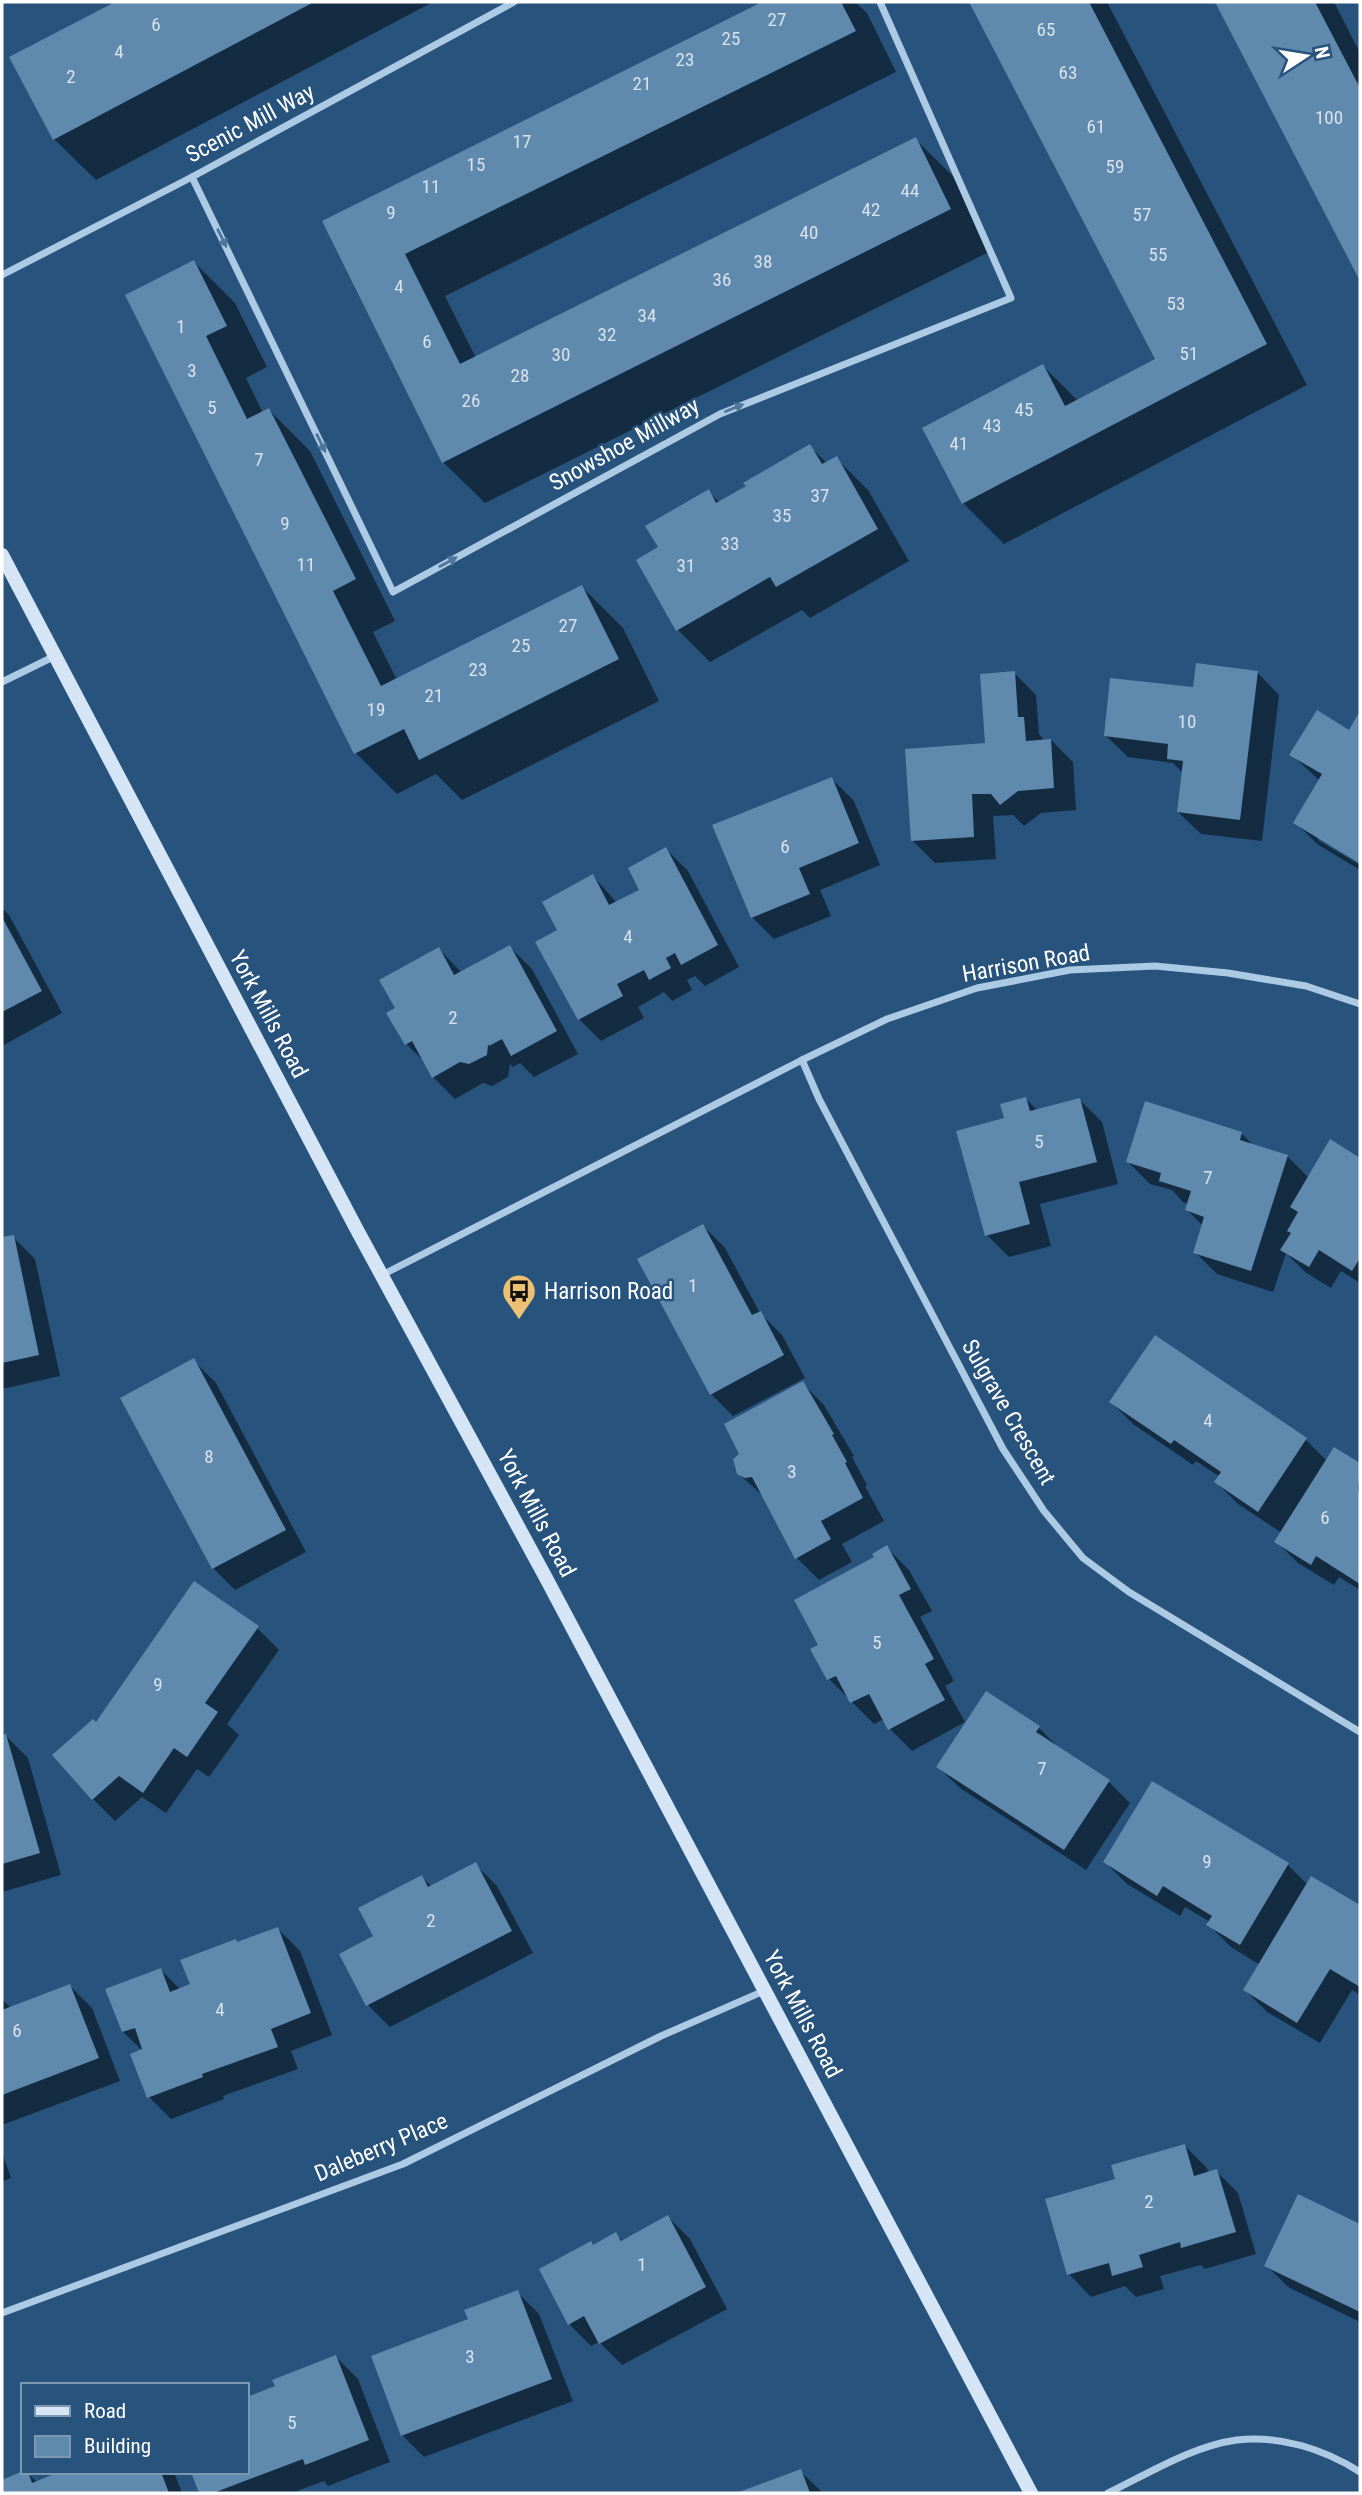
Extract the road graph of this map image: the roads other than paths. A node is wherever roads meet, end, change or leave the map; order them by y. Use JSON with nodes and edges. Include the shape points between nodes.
{"nodes":[{"id":1,"x":514,"y":2,"type":"edge"},
{"id":2,"x":880,"y":2,"type":"edge"},
{"id":3,"x":192,"y":177,"type":"junction"},
{"id":4,"x":2,"y":275,"type":"edge"},
{"id":5,"x":2,"y":555,"type":"edge"},
{"id":6,"x":55,"y":656,"type":"junction"},
{"id":7,"x":2,"y":682,"type":"edge"},
{"id":8,"x":1360,"y":1004,"type":"edge"},
{"id":9,"x":802,"y":1060,"type":"junction"},
{"id":10,"x":382,"y":1275,"type":"junction"},
{"id":11,"x":1360,"y":1732,"type":"edge"},
{"id":12,"x":765,"y":1991,"type":"junction"},
{"id":13,"x":2,"y":2314,"type":"edge"},
{"id":14,"x":1360,"y":2472,"type":"edge"},
{"id":15,"x":1031,"y":2493,"type":"edge"},
{"id":16,"x":1108,"y":2493,"type":"edge"}],
"edges":[{"from":1,"to":3,"type":"street","name":"Scenic Mill Way"},
{"from":3,"to":2,"type":"street","name":"Snowshoe Millway","one_way":true,"via":[[393,592],[720,414],[1011,298]]},
{"from":3,"to":4,"type":"street","name":"Scenic Mill Way"},
{"from":5,"to":6,"type":"main road","name":"York Mills Road"},
{"from":6,"to":7,"type":"street"},
{"from":6,"to":10,"type":"main road","name":"York Mills Road"},
{"from":8,"to":9,"type":"street","name":"Harrison Road","via":[[1306,986],[1228,973],[1155,967],[1070,970],[977,988],[887,1020]]},
{"from":9,"to":10,"type":"street","name":"Harrison Road"},
{"from":9,"to":11,"type":"street","name":"Sulgrave Crescent","via":[[1003,1449],[1044,1511],[1083,1558],[1129,1592]]},
{"from":10,"to":12,"type":"main road","name":"York Mills Road"},
{"from":12,"to":13,"type":"street","name":"Daleberry Place","via":[[660,2036],[403,2164]]},
{"from":12,"to":15,"type":"main road","name":"York Mills Road"},
{"from":14,"to":16,"type":"street","via":[[1338,2458],[1291,2442],[1238,2440],[1196,2452]]}]}
